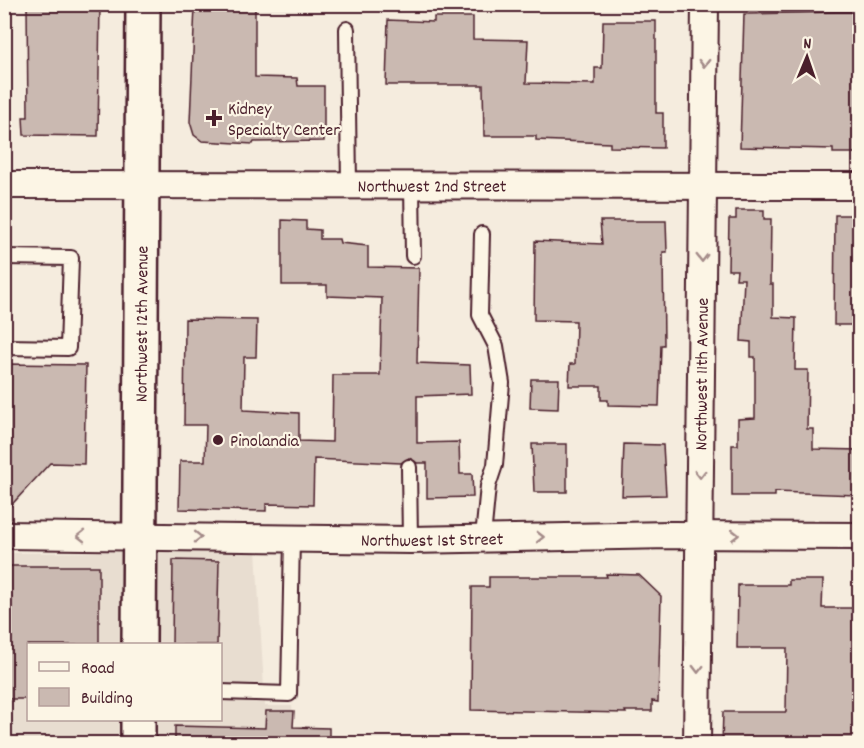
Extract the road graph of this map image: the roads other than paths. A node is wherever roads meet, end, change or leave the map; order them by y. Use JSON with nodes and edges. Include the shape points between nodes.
{"nodes":[{"id":1,"x":143,"y":4,"type":"edge"},
{"id":2,"x":705,"y":4,"type":"edge"},
{"id":3,"x":347,"y":29,"type":"dead end"},
{"id":4,"x":4,"y":185,"type":"edge"},
{"id":5,"x":142,"y":185,"type":"junction"},
{"id":6,"x":349,"y":185,"type":"junction"},
{"id":7,"x":412,"y":185,"type":"junction"},
{"id":8,"x":702,"y":186,"type":"junction"},
{"id":9,"x":860,"y":186,"type":"edge"},
{"id":10,"x":482,"y":234,"type":"dead end"},
{"id":11,"x":413,"y":256,"type":"dead end"},
{"id":12,"x":4,"y":257,"type":"edge"},
{"id":13,"x":4,"y":347,"type":"edge"},
{"id":14,"x":409,"y":467,"type":"dead end"},
{"id":15,"x":4,"y":535,"type":"edge"},
{"id":16,"x":700,"y":535,"type":"junction"},
{"id":17,"x":139,"y":536,"type":"junction"},
{"id":18,"x":860,"y":536,"type":"edge"},
{"id":19,"x":483,"y":537,"type":"junction"},
{"id":20,"x":292,"y":538,"type":"junction"},
{"id":21,"x":410,"y":540,"type":"junction"},
{"id":22,"x":139,"y":643,"type":"edge"},
{"id":23,"x":222,"y":692,"type":"edge"},
{"id":24,"x":138,"y":721,"type":"edge"},
{"id":25,"x":138,"y":744,"type":"edge"},
{"id":26,"x":697,"y":744,"type":"edge"}],
"edges":[{"from":1,"to":5,"type":"main road","name":"Northwest 12th Avenue"},
{"from":2,"to":8,"type":"street","name":"Northwest 11th Avenue","one_way":true},
{"from":3,"to":6,"type":"lane"},
{"from":4,"to":5,"type":"street","name":"Northwest 2nd Street"},
{"from":5,"to":6,"type":"street","name":"Northwest 2nd Street"},
{"from":5,"to":17,"type":"main road","name":"Northwest 12th Avenue"},
{"from":6,"to":7,"type":"street","name":"Northwest 2nd Street"},
{"from":7,"to":8,"type":"street","name":"Northwest 2nd Street"},
{"from":7,"to":11,"type":"lane"},
{"from":8,"to":9,"type":"street","name":"Northwest 2nd Street"},
{"from":8,"to":16,"type":"street","name":"Northwest 11th Avenue","one_way":true},
{"from":10,"to":19,"type":"lane","via":[[480,315],[495,346],[502,383],[495,465],[488,486]]},
{"from":12,"to":13,"type":"lane","via":[[71,258],[68,348]]},
{"from":14,"to":21,"type":"lane"},
{"from":17,"to":15,"type":"street","name":"Northwest 1st Street","one_way":true},
{"from":16,"to":18,"type":"street","name":"Northwest 1st Street","one_way":true},
{"from":19,"to":16,"type":"street","name":"Northwest 1st Street","one_way":true},
{"from":16,"to":26,"type":"street","name":"Northwest 11th Avenue","one_way":true},
{"from":17,"to":20,"type":"street","name":"Northwest 1st Street","one_way":true},
{"from":17,"to":22,"type":"main road","name":"Northwest 12th Avenue"},
{"from":19,"to":21,"type":"street","name":"Northwest 1st Street"},
{"from":20,"to":21,"type":"street","name":"Northwest 1st Street"},
{"from":20,"to":23,"type":"lane","via":[[289,694]]},
{"from":24,"to":25,"type":"main road"}]}
